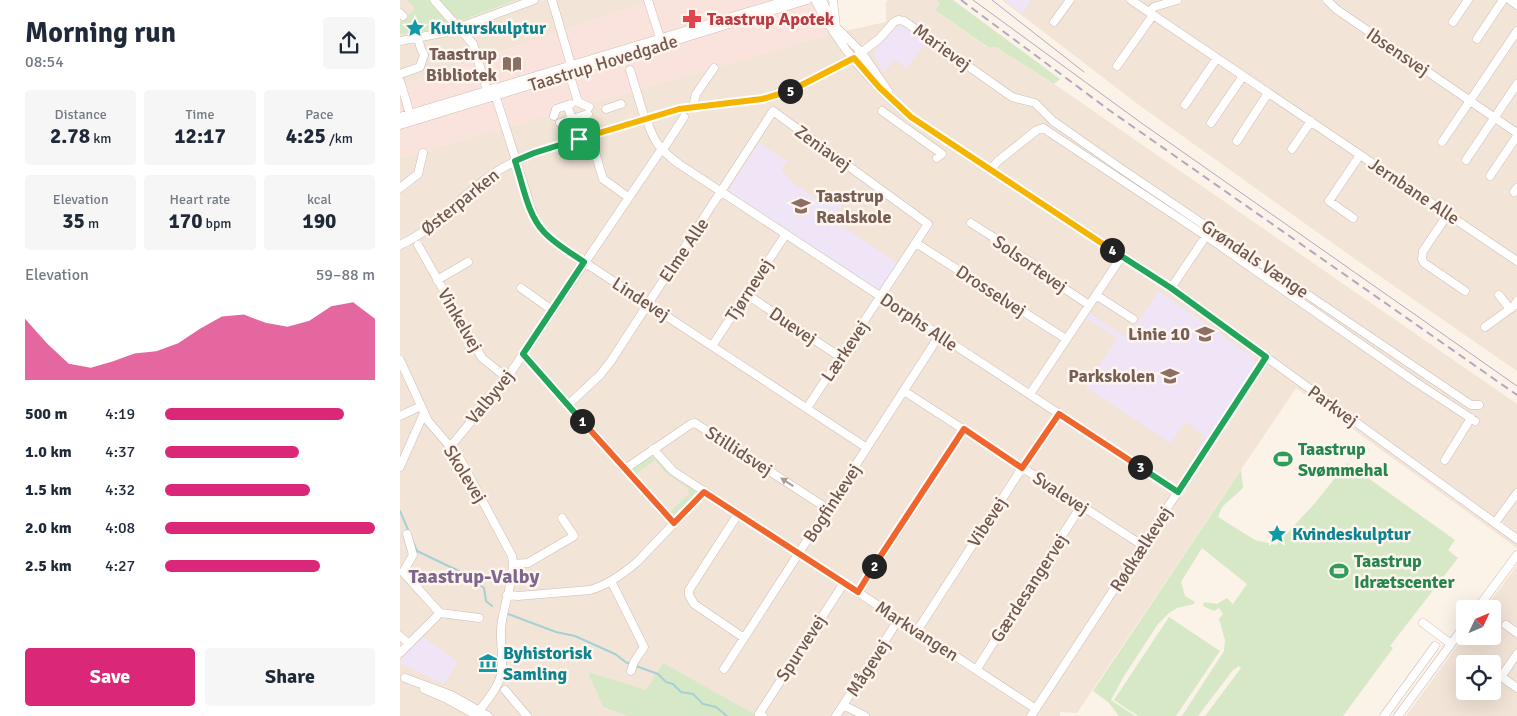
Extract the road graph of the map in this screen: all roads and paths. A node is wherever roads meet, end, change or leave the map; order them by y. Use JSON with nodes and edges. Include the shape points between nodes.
{"nodes":[{"id":1,"x":434,"y":0,"type":"edge"},
{"id":2,"x":534,"y":0,"type":"edge"},
{"id":3,"x":552,"y":0,"type":"edge"},
{"id":4,"x":648,"y":0,"type":"edge"},
{"id":5,"x":788,"y":0,"type":"edge"},
{"id":6,"x":807,"y":0,"type":"edge"},
{"id":7,"x":815,"y":0,"type":"edge"},
{"id":8,"x":822,"y":0,"type":"edge"},
{"id":9,"x":833,"y":0,"type":"edge"},
{"id":10,"x":1070,"y":0,"type":"edge"},
{"id":11,"x":1131,"y":0,"type":"edge"},
{"id":12,"x":1177,"y":0,"type":"edge"},
{"id":13,"x":1327,"y":0,"type":"edge"},
{"id":14,"x":1468,"y":0,"type":"edge"},
{"id":15,"x":1503,"y":0,"type":"edge"},
{"id":16,"x":1510,"y":0,"type":"edge"},
{"id":17,"x":1517,"y":4,"type":"edge"},
{"id":18,"x":1151,"y":14,"type":"junction"},
{"id":19,"x":1054,"y":22,"type":"dead end"},
{"id":20,"x":1453,"y":22,"type":"dead end"},
{"id":21,"x":836,"y":27,"type":"junction"},
{"id":22,"x":459,"y":28,"type":"junction"},
{"id":23,"x":1517,"y":31,"type":"edge"},
{"id":24,"x":418,"y":38,"type":"junction"},
{"id":25,"x":1477,"y":39,"type":"dead end"},
{"id":26,"x":400,"y":40,"type":"edge"},
{"id":27,"x":661,"y":42,"type":"junction"},
{"id":28,"x":862,"y":53,"type":"junction"},
{"id":29,"x":854,"y":58,"type":"junction"},
{"id":30,"x":1217,"y":58,"type":"junction"},
{"id":31,"x":1117,"y":66,"type":"dead end"},
{"id":32,"x":714,"y":68,"type":"dead end"},
{"id":33,"x":571,"y":70,"type":"junction"},
{"id":34,"x":630,"y":70,"type":"dead end"},
{"id":35,"x":400,"y":74,"type":"edge"},
{"id":36,"x":1243,"y":76,"type":"junction"},
{"id":37,"x":400,"y":81,"type":"edge"},
{"id":38,"x":1517,"y":84,"type":"edge"},
{"id":39,"x":491,"y":93,"type":"junction"},
{"id":40,"x":1268,"y":93,"type":"junction"},
{"id":41,"x":1470,"y":101,"type":"junction"},
{"id":42,"x":578,"y":102,"type":"junction"},
{"id":43,"x":1035,"y":103,"type":"joint"},
{"id":44,"x":620,"y":104,"type":"dead end"},
{"id":45,"x":568,"y":105,"type":"junction"},
{"id":46,"x":1185,"y":106,"type":"dead end"},
{"id":47,"x":693,"y":107,"type":"junction"},
{"id":48,"x":606,"y":109,"type":"dead end"},
{"id":49,"x":882,"y":110,"type":"dead end"},
{"id":50,"x":773,"y":111,"type":"joint"},
{"id":51,"x":410,"y":114,"type":"junction"},
{"id":52,"x":554,"y":116,"type":"dead end"},
{"id":53,"x":400,"y":117,"type":"edge"},
{"id":54,"x":684,"y":117,"type":"dead end"},
{"id":55,"x":645,"y":118,"type":"junction"},
{"id":56,"x":914,"y":118,"type":"junction"},
{"id":57,"x":1494,"y":118,"type":"junction"},
{"id":58,"x":572,"y":119,"type":"junction"},
{"id":59,"x":1311,"y":122,"type":"junction"},
{"id":60,"x":560,"y":123,"type":"dead end"},
{"id":61,"x":1211,"y":123,"type":"dead end"},
{"id":62,"x":400,"y":124,"type":"edge"},
{"id":63,"x":907,"y":129,"type":"junction"},
{"id":64,"x":1517,"y":135,"type":"edge"},
{"id":65,"x":579,"y":139,"type":"junction"},
{"id":66,"x":1237,"y":141,"type":"dead end"},
{"id":67,"x":592,"y":142,"type":"dead end"},
{"id":68,"x":1442,"y":142,"type":"dead end"},
{"id":69,"x":1292,"y":149,"type":"dead end"},
{"id":70,"x":661,"y":150,"type":"junction"},
{"id":71,"x":423,"y":153,"type":"dead end"},
{"id":72,"x":1360,"y":155,"type":"junction"},
{"id":73,"x":937,"y":158,"type":"dead end"},
{"id":74,"x":1466,"y":160,"type":"dead end"},
{"id":75,"x":515,"y":161,"type":"junction"},
{"id":76,"x":990,"y":170,"type":"junction"},
{"id":77,"x":1490,"y":176,"type":"dead end"},
{"id":78,"x":400,"y":188,"type":"edge"},
{"id":79,"x":722,"y":192,"type":"junction"},
{"id":80,"x":1322,"y":194,"type":"dead end"},
{"id":81,"x":628,"y":197,"type":"junction"},
{"id":82,"x":1330,"y":200,"type":"junction"},
{"id":83,"x":1448,"y":214,"type":"junction"},
{"id":84,"x":1353,"y":218,"type":"dead end"},
{"id":85,"x":971,"y":222,"type":"dead end"},
{"id":86,"x":786,"y":234,"type":"junction"},
{"id":87,"x":1206,"y":236,"type":"junction"},
{"id":88,"x":916,"y":243,"type":"junction"},
{"id":89,"x":418,"y":245,"type":"dead end"},
{"id":90,"x":400,"y":246,"type":"edge"},
{"id":91,"x":1122,"y":256,"type":"junction"},
{"id":92,"x":1517,"y":261,"type":"edge"},
{"id":93,"x":468,"y":262,"type":"dead end"},
{"id":94,"x":584,"y":262,"type":"junction"},
{"id":95,"x":437,"y":280,"type":"junction"},
{"id":96,"x":520,"y":288,"type":"dead end"},
{"id":97,"x":1171,"y":288,"type":"junction"},
{"id":98,"x":1465,"y":291,"type":"dead end"},
{"id":99,"x":746,"y":294,"type":"junction"},
{"id":100,"x":1096,"y":295,"type":"junction"},
{"id":101,"x":1499,"y":295,"type":"dead end"},
{"id":102,"x":882,"y":296,"type":"junction"},
{"id":103,"x":1517,"y":301,"type":"edge"},
{"id":104,"x":648,"y":304,"type":"junction"},
{"id":105,"x":1089,"y":305,"type":"junction"},
{"id":106,"x":1510,"y":308,"type":"junction"},
{"id":107,"x":552,"y":310,"type":"junction"},
{"id":108,"x":1133,"y":319,"type":"dead end"},
{"id":109,"x":1485,"y":327,"type":"dead end"},
{"id":110,"x":939,"y":336,"type":"junction"},
{"id":111,"x":1066,"y":339,"type":"junction"},
{"id":112,"x":712,"y":346,"type":"junction"},
{"id":113,"x":523,"y":354,"type":"junction"},
{"id":114,"x":840,"y":357,"type":"junction"},
{"id":115,"x":1266,"y":357,"type":"junction"},
{"id":116,"x":400,"y":360,"type":"edge"},
{"id":117,"x":507,"y":378,"type":"junction"},
{"id":118,"x":904,"y":391,"type":"junction"},
{"id":119,"x":1030,"y":394,"type":"junction"},
{"id":120,"x":568,"y":405,"type":"junction"},
{"id":121,"x":1479,"y":405,"type":"dead end"},
{"id":122,"x":807,"y":408,"type":"junction"},
{"id":123,"x":423,"y":409,"type":"junction"},
{"id":124,"x":1059,"y":414,"type":"junction"},
{"id":125,"x":400,"y":416,"type":"edge"},
{"id":126,"x":964,"y":429,"type":"junction"},
{"id":127,"x":450,"y":447,"type":"junction"},
{"id":128,"x":867,"y":448,"type":"junction"},
{"id":129,"x":653,"y":449,"type":"junction"},
{"id":130,"x":1445,"y":460,"type":"dead end"},
{"id":131,"x":400,"y":467,"type":"edge"},
{"id":132,"x":1022,"y":468,"type":"junction"},
{"id":133,"x":625,"y":469,"type":"junction"},
{"id":134,"x":704,"y":492,"type":"junction"},
{"id":135,"x":1178,"y":492,"type":"junction"},
{"id":136,"x":1517,"y":493,"type":"edge"},
{"id":137,"x":1081,"y":506,"type":"junction"},
{"id":138,"x":828,"y":509,"type":"junction"},
{"id":139,"x":738,"y":514,"type":"junction"},
{"id":140,"x":562,"y":518,"type":"dead end"},
{"id":141,"x":674,"y":523,"type":"junction"},
{"id":142,"x":1495,"y":523,"type":"junction"},
{"id":143,"x":407,"y":534,"type":"dead end"},
{"id":144,"x":1517,"y":539,"type":"edge"},
{"id":145,"x":1142,"y":546,"type":"junction"},
{"id":146,"x":799,"y":554,"type":"junction"},
{"id":147,"x":1517,"y":555,"type":"edge"},
{"id":148,"x":513,"y":564,"type":"junction"},
{"id":149,"x":401,"y":572,"type":"edge"},
{"id":150,"x":610,"y":581,"type":"junction"},
{"id":151,"x":844,"y":583,"type":"junction"},
{"id":152,"x":858,"y":592,"type":"junction"},
{"id":153,"x":507,"y":594,"type":"junction"},
{"id":154,"x":1484,"y":600,"type":"edge"},
{"id":155,"x":440,"y":613,"type":"junction"},
{"id":156,"x":479,"y":618,"type":"dead end"},
{"id":157,"x":899,"y":619,"type":"junction"},
{"id":158,"x":1423,"y":623,"type":"dead end"},
{"id":159,"x":1506,"y":625,"type":"dead end"},
{"id":160,"x":917,"y":631,"type":"junction"},
{"id":161,"x":1517,"y":633,"type":"edge"},
{"id":162,"x":400,"y":636,"type":"edge"},
{"id":163,"x":1456,"y":636,"type":"edge"},
{"id":164,"x":744,"y":638,"type":"junction"},
{"id":165,"x":408,"y":644,"type":"junction"},
{"id":166,"x":1450,"y":644,"type":"junction"},
{"id":167,"x":1435,"y":646,"type":"dead end"},
{"id":168,"x":400,"y":653,"type":"edge"},
{"id":169,"x":1517,"y":654,"type":"edge"},
{"id":170,"x":632,"y":667,"type":"dead end"},
{"id":171,"x":724,"y":670,"type":"dead end"},
{"id":172,"x":976,"y":670,"type":"junction"},
{"id":173,"x":402,"y":676,"type":"edge"},
{"id":174,"x":1501,"y":677,"type":"joint"},
{"id":175,"x":1408,"y":683,"type":"junction"},
{"id":176,"x":1517,"y":688,"type":"edge"},
{"id":177,"x":505,"y":690,"type":"dead end"},
{"id":178,"x":1417,"y":690,"type":"junction"},
{"id":179,"x":843,"y":705,"type":"junction"},
{"id":180,"x":1034,"y":712,"type":"edge"},
{"id":181,"x":477,"y":714,"type":"edge"},
{"id":182,"x":761,"y":715,"type":"edge"},
{"id":183,"x":488,"y":716,"type":"edge"},
{"id":184,"x":527,"y":716,"type":"edge"},
{"id":185,"x":836,"y":716,"type":"edge"},
{"id":186,"x":865,"y":716,"type":"edge"},
{"id":187,"x":1384,"y":716,"type":"edge"},
{"id":188,"x":1398,"y":716,"type":"edge"}],
"edges":[{"from":1,"to":22,"type":"street","name":"Lindevej"},
{"from":2,"to":22,"type":"street"},
{"from":3,"to":33,"type":"street"},
{"from":4,"to":27,"type":"street"},
{"from":5,"to":27,"type":"street","name":"Taastrup Hovedgade"},
{"from":6,"to":27,"type":"street","name":"Taastrup Hovedgade"},
{"from":7,"to":29,"type":"street","name":"Parkvej","via":[[840,42]]},
{"from":8,"to":21,"type":"street","name":"Parkvej"},
{"from":9,"to":21,"type":"street"},
{"from":10,"to":19,"type":"street"},
{"from":11,"to":18,"type":"street","name":"Jernbane Alle"},
{"from":12,"to":18,"type":"street","via":[[1154,7]]},
{"from":13,"to":41,"type":"street","name":"Ibsensvej"},
{"from":14,"to":20,"type":"street"},
{"from":15,"to":25,"type":"street"},
{"from":16,"to":17,"type":"street"},
{"from":18,"to":30,"type":"street","name":"Jernbane Alle"},
{"from":18,"to":31,"type":"street"},
{"from":21,"to":28,"type":"street","name":"Parkvej"},
{"from":22,"to":24,"type":"street"},
{"from":22,"to":39,"type":"street","name":"Lindevej","via":[[475,48]]},
{"from":23,"to":41,"type":"street"},
{"from":24,"to":26,"type":"street"},
{"from":24,"to":35,"type":"street","via":[[424,55],[420,67]]},
{"from":27,"to":33,"type":"street","name":"Taastrup Hovedgade"},
{"from":28,"to":29,"type":"street","name":"Marievej"},
{"from":28,"to":43,"type":"street","name":"Marievej","via":[[894,22],[904,21],[1012,98]]},
{"from":28,"to":56,"type":"street","name":"Parkvej","via":[[891,95]]},
{"from":29,"to":47,"type":"street","name":"Østerparken","via":[[781,94]]},
{"from":29,"to":56,"type":"street","name":"Parkvej","via":[[891,99]]},
{"from":30,"to":36,"type":"street","name":"Jernbane Alle"},
{"from":30,"to":46,"type":"street"},
{"from":32,"to":47,"type":"street","via":[[696,94]]},
{"from":33,"to":39,"type":"street","name":"Taastrup Hovedgade"},
{"from":33,"to":42,"type":"street"},
{"from":34,"to":55,"type":"street","name":"Dorphs Alle"},
{"from":36,"to":40,"type":"street","name":"Jernbane Alle"},
{"from":36,"to":61,"type":"street"},
{"from":37,"to":51,"type":"street"},
{"from":38,"to":57,"type":"street"},
{"from":39,"to":51,"type":"street","name":"Taastrup Hovedgade"},
{"from":39,"to":62,"type":"street","name":"Taastrup Hovedgade"},
{"from":39,"to":75,"type":"street","name":"Lindevej"},
{"from":40,"to":59,"type":"street","name":"Jernbane Alle"},
{"from":40,"to":66,"type":"street"},
{"from":41,"to":57,"type":"street","name":"Ibsensvej"},
{"from":41,"to":68,"type":"street"},
{"from":42,"to":45,"type":"street"},
{"from":42,"to":58,"type":"street","via":[[588,111]]},
{"from":43,"to":121,"type":"street","name":"Grøndals Vænge","via":[[1053,121],[1123,170],[1471,405]]},
{"from":44,"to":48,"type":"street"},
{"from":45,"to":52,"type":"street","via":[[556,109]]},
{"from":45,"to":58,"type":"street"},
{"from":47,"to":55,"type":"street","name":"Østerparken"},
{"from":49,"to":63,"type":"street"},
{"from":50,"to":79,"type":"street","name":"Elme Alle"},
{"from":50,"to":88,"type":"street","name":"Zeniavej","via":[[927,222]]},
{"from":51,"to":53,"type":"street","name":"Taastrup Hovedgade"},
{"from":54,"to":70,"type":"street"},
{"from":55,"to":65,"type":"street","name":"Østerparken"},
{"from":55,"to":70,"type":"street","name":"Dorphs Alle"},
{"from":56,"to":63,"type":"street"},
{"from":56,"to":76,"type":"street","name":"Parkvej"},
{"from":57,"to":64,"type":"street","name":"Ibsensvej"},
{"from":57,"to":74,"type":"street"},
{"from":58,"to":60,"type":"street"},
{"from":58,"to":65,"type":"street"},
{"from":59,"to":69,"type":"street"},
{"from":59,"to":72,"type":"street","name":"Jernbane Alle"},
{"from":63,"to":73,"type":"street","via":[[942,154]]},
{"from":64,"to":77,"type":"street","name":"Ibsensvej"},
{"from":65,"to":75,"type":"street","name":"Østerparken"},
{"from":67,"to":81,"type":"street","via":[[604,180]]},
{"from":70,"to":79,"type":"street","name":"Dorphs Alle"},
{"from":70,"to":81,"type":"street","name":"Valbyvej"},
{"from":71,"to":78,"type":"street","via":[[418,174]]},
{"from":72,"to":82,"type":"street"},
{"from":72,"to":83,"type":"street","name":"Jernbane Alle"},
{"from":75,"to":90,"type":"street","name":"Østerparken","via":[[484,180],[427,229]]},
{"from":75,"to":94,"type":"street","name":"Lindevej","via":[[539,226],[551,239]]},
{"from":76,"to":87,"type":"street","via":[[1043,128]]},
{"from":76,"to":91,"type":"street","name":"Parkvej"},
{"from":79,"to":86,"type":"street","name":"Dorphs Alle"},
{"from":79,"to":104,"type":"street","name":"Elme Alle"},
{"from":80,"to":82,"type":"street"},
{"from":81,"to":94,"type":"street","name":"Valbyvej"},
{"from":82,"to":84,"type":"street"},
{"from":83,"to":92,"type":"street","name":"Jernbane Alle"},
{"from":83,"to":98,"type":"street","via":[[1423,251],[1422,260]]},
{"from":85,"to":105,"type":"street","name":"Solsortevej","via":[[993,237],[1004,250],[1011,250],[1032,263],[1037,270]]},
{"from":86,"to":99,"type":"street","name":"Tjørnevej"},
{"from":86,"to":102,"type":"street","name":"Dorphs Alle"},
{"from":87,"to":97,"type":"street"},
{"from":87,"to":130,"type":"street","via":[[1473,419]]},
{"from":88,"to":102,"type":"street","name":"Lærkevej"},
{"from":88,"to":111,"type":"street","name":"Drosselvej"},
{"from":89,"to":95,"type":"street","name":"Vinkelvej"},
{"from":91,"to":97,"type":"street","name":"Parkvej"},
{"from":91,"to":100,"type":"street"},
{"from":93,"to":95,"type":"street","name":"Vinkelvej"},
{"from":94,"to":104,"type":"street","name":"Lindevej"},
{"from":94,"to":107,"type":"street","name":"Valbyvej"},
{"from":95,"to":117,"type":"street","name":"Vinkelvej","via":[[482,358]]},
{"from":96,"to":107,"type":"street"},
{"from":97,"to":115,"type":"street","name":"Parkvej"},
{"from":99,"to":112,"type":"street","name":"Tjørnevej"},
{"from":99,"to":114,"type":"street","name":"Duevej"},
{"from":100,"to":105,"type":"street"},
{"from":100,"to":108,"type":"street"},
{"from":101,"to":106,"type":"street"},
{"from":102,"to":110,"type":"street","name":"Dorphs Alle"},
{"from":102,"to":114,"type":"street","name":"Lærkevej"},
{"from":103,"to":106,"type":"street"},
{"from":104,"to":112,"type":"street","name":"Lindevej"},
{"from":104,"to":120,"type":"street","name":"Elme Alle","via":[[605,370]]},
{"from":105,"to":111,"type":"street"},
{"from":106,"to":109,"type":"street"},
{"from":107,"to":113,"type":"street","name":"Valbyvej"},
{"from":110,"to":118,"type":"street","name":"Bogfinkevej"},
{"from":110,"to":119,"type":"street","name":"Dorphs Alle"},
{"from":111,"to":119,"type":"street"},
{"from":112,"to":122,"type":"street","name":"Lindevej"},
{"from":113,"to":117,"type":"street","name":"Valbyvej"},
{"from":113,"to":120,"type":"street"},
{"from":114,"to":122,"type":"street","name":"Lærkevej"},
{"from":115,"to":135,"type":"street","name":"Rødkælkevej"},
{"from":115,"to":142,"type":"street","name":"Parkvej"},
{"from":116,"to":123,"type":"street","name":"Skolevej"},
{"from":117,"to":127,"type":"street","name":"Valbyvej"},
{"from":118,"to":126,"type":"street","name":"Svalevej"},
{"from":118,"to":128,"type":"street","name":"Bogfinkevej"},
{"from":119,"to":124,"type":"street","name":"Dorphs Alle"},
{"from":120,"to":133,"type":"street"},
{"from":122,"to":128,"type":"street","name":"Lindevej"},
{"from":123,"to":125,"type":"street"},
{"from":123,"to":127,"type":"street","name":"Skolevej","via":[[434,429]]},
{"from":123,"to":131,"type":"street"},
{"from":124,"to":132,"type":"street","name":"Vibevej"},
{"from":124,"to":135,"type":"street","name":"Dorphs Alle"},
{"from":126,"to":132,"type":"street","name":"Svalevej"},
{"from":126,"to":152,"type":"street"},
{"from":127,"to":148,"type":"street","name":"Skolevej","via":[[459,457],[505,541]]},
{"from":128,"to":138,"type":"street","name":"Bogfinkevej"},
{"from":129,"to":133,"type":"street","name":"Stillidsvej"},
{"from":129,"to":134,"type":"street","name":"Markvangen","via":[[673,471]]},
{"from":138,"to":129,"type":"street","name":"Stillidsvej","one_way":true,"via":[[698,424],[691,424]]},
{"from":132,"to":137,"type":"street","name":"Svalevej"},
{"from":132,"to":160,"type":"street","name":"Vibevej"},
{"from":133,"to":141,"type":"street"},
{"from":134,"to":139,"type":"street","name":"Markvangen"},
{"from":134,"to":141,"type":"street"},
{"from":135,"to":145,"type":"street","name":"Rødkælkevej"},
{"from":136,"to":142,"type":"street"},
{"from":137,"to":145,"type":"street","name":"Svalevej"},
{"from":137,"to":172,"type":"street","name":"Gærdesangervej"},
{"from":138,"to":146,"type":"street","name":"Bogfinkevej"},
{"from":139,"to":146,"type":"street","name":"Markvangen"},
{"from":139,"to":164,"type":"street","via":[[689,594],[694,604]]},
{"from":140,"to":148,"type":"street","via":[[574,536],[528,563]]},
{"from":141,"to":150,"type":"street","via":[[637,562]]},
{"from":142,"to":144,"type":"street","name":"Parkvej"},
{"from":143,"to":149,"type":"street","via":[[414,555]]},
{"from":145,"to":180,"type":"street","name":"Rødkælkevej"},
{"from":146,"to":151,"type":"street","name":"Markvangen"},
{"from":146,"to":164,"type":"street","name":"Bogfinkevej"},
{"from":147,"to":154,"type":"street"},
{"from":148,"to":153,"type":"street"},
{"from":149,"to":155,"type":"street"},
{"from":150,"to":153,"type":"street","via":[[590,590],[518,596]]},
{"from":150,"to":170,"type":"street","via":[[644,647]]},
{"from":151,"to":152,"type":"street","name":"Markvangen"},
{"from":151,"to":182,"type":"street","name":"Spurvevej"},
{"from":152,"to":157,"type":"street","name":"Markvangen"},
{"from":153,"to":181,"type":"street","via":[[501,627],[500,678]]},
{"from":155,"to":156,"type":"street"},
{"from":155,"to":165,"type":"street"},
{"from":157,"to":160,"type":"street","name":"Markvangen"},
{"from":157,"to":179,"type":"street","name":"Mågevej"},
{"from":158,"to":166,"type":"street"},
{"from":159,"to":161,"type":"street"},
{"from":160,"to":172,"type":"street","name":"Markvangen"},
{"from":162,"to":165,"type":"street"},
{"from":163,"to":166,"type":"street"},
{"from":164,"to":171,"type":"street","name":"Bogfinkevej"},
{"from":165,"to":168,"type":"street"},
{"from":166,"to":178,"type":"street"},
{"from":167,"to":175,"type":"street"},
{"from":169,"to":174,"type":"street"},
{"from":172,"to":180,"type":"street","name":"Markvangen"},
{"from":173,"to":181,"type":"street"},
{"from":174,"to":176,"type":"street"},
{"from":175,"to":178,"type":"street"},
{"from":175,"to":187,"type":"street"},
{"from":177,"to":184,"type":"street"},
{"from":178,"to":188,"type":"street"},
{"from":179,"to":185,"type":"street","name":"Mågevej"},
{"from":179,"to":186,"type":"street"},
{"from":181,"to":183,"type":"street"}]}
